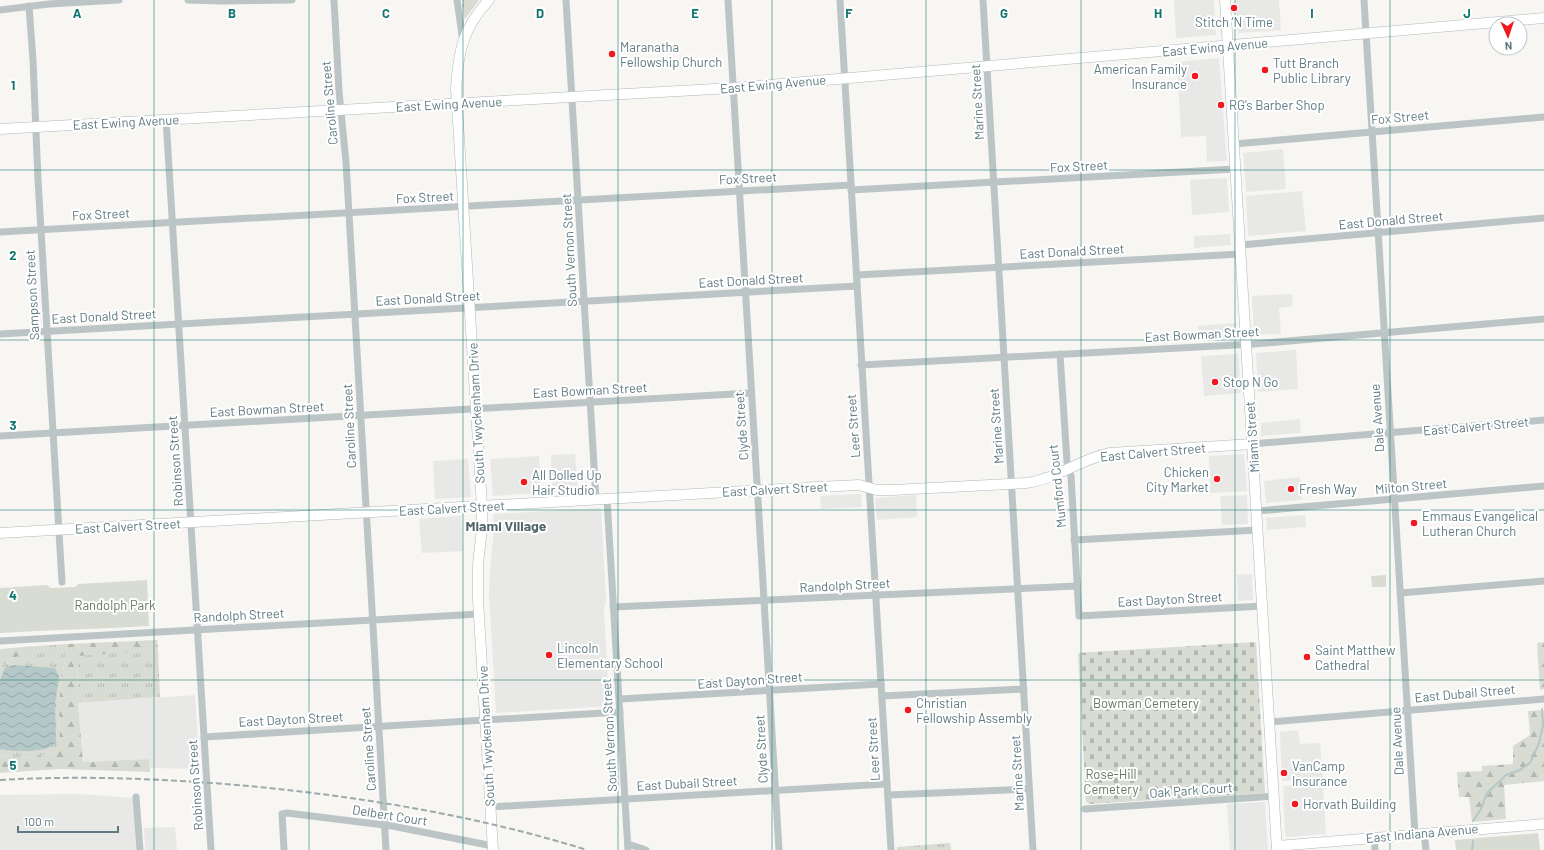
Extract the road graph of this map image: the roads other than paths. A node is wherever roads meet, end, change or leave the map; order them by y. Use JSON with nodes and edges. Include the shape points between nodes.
{"nodes":[{"id":1,"x":119,"y":0,"type":"edge"},
{"id":2,"x":188,"y":0,"type":"edge"},
{"id":3,"x":292,"y":0,"type":"edge"},
{"id":4,"x":334,"y":0,"type":"edge"},
{"id":5,"x":457,"y":0,"type":"edge"},
{"id":6,"x":489,"y":0,"type":"edge"},
{"id":7,"x":566,"y":0,"type":"edge"},
{"id":8,"x":728,"y":0,"type":"edge"},
{"id":9,"x":840,"y":0,"type":"edge"},
{"id":10,"x":983,"y":0,"type":"edge"},
{"id":11,"x":1225,"y":0,"type":"edge"},
{"id":12,"x":1364,"y":0,"type":"edge"},
{"id":13,"x":29,"y":6,"type":"junction"},
{"id":14,"x":0,"y":10,"type":"edge"},
{"id":15,"x":1544,"y":18,"type":"edge"},
{"id":16,"x":1366,"y":34,"type":"junction"},
{"id":17,"x":462,"y":42,"type":"junction"},
{"id":18,"x":1228,"y":46,"type":"junction"},
{"id":19,"x":987,"y":66,"type":"junction"},
{"id":20,"x":845,"y":78,"type":"junction"},
{"id":21,"x":733,"y":88,"type":"junction"},
{"id":22,"x":572,"y":97,"type":"junction"},
{"id":23,"x":457,"y":104,"type":"junction"},
{"id":24,"x":341,"y":109,"type":"junction"},
{"id":25,"x":1544,"y":117,"type":"edge"},
{"id":26,"x":166,"y":119,"type":"junction"},
{"id":27,"x":35,"y":127,"type":"junction"},
{"id":28,"x":0,"y":129,"type":"edge"},
{"id":29,"x":1372,"y":132,"type":"junction"},
{"id":30,"x":1234,"y":144,"type":"junction"},
{"id":31,"x":1236,"y":169,"type":"junction"},
{"id":32,"x":994,"y":182,"type":"junction"},
{"id":33,"x":851,"y":187,"type":"junction"},
{"id":34,"x":739,"y":191,"type":"junction"},
{"id":35,"x":578,"y":200,"type":"junction"},
{"id":36,"x":463,"y":207,"type":"junction"},
{"id":37,"x":349,"y":212,"type":"junction"},
{"id":38,"x":1544,"y":218,"type":"edge"},
{"id":39,"x":172,"y":222,"type":"junction"},
{"id":40,"x":41,"y":229,"type":"junction"},
{"id":41,"x":0,"y":232,"type":"edge"},
{"id":42,"x":1378,"y":233,"type":"junction"},
{"id":43,"x":1240,"y":249,"type":"junction"},
{"id":44,"x":998,"y":267,"type":"junction"},
{"id":45,"x":857,"y":275,"type":"junction"},
{"id":46,"x":857,"y":286,"type":"junction"},
{"id":47,"x":745,"y":292,"type":"junction"},
{"id":48,"x":584,"y":301,"type":"junction"},
{"id":49,"x":470,"y":308,"type":"junction"},
{"id":50,"x":354,"y":314,"type":"junction"},
{"id":51,"x":1544,"y":319,"type":"edge"},
{"id":52,"x":178,"y":324,"type":"junction"},
{"id":53,"x":47,"y":331,"type":"junction"},
{"id":54,"x":0,"y":334,"type":"edge"},
{"id":55,"x":1384,"y":334,"type":"junction"},
{"id":56,"x":1246,"y":345,"type":"junction"},
{"id":57,"x":1060,"y":354,"type":"junction"},
{"id":58,"x":1004,"y":358,"type":"junction"},
{"id":59,"x":861,"y":365,"type":"junction"},
{"id":60,"x":750,"y":393,"type":"junction"},
{"id":61,"x":590,"y":402,"type":"junction"},
{"id":62,"x":475,"y":409,"type":"junction"},
{"id":63,"x":360,"y":416,"type":"junction"},
{"id":64,"x":1544,"y":420,"type":"edge"},
{"id":65,"x":185,"y":426,"type":"junction"},
{"id":66,"x":52,"y":433,"type":"junction"},
{"id":67,"x":1390,"y":433,"type":"junction"},
{"id":68,"x":0,"y":436,"type":"edge"},
{"id":69,"x":1252,"y":444,"type":"junction"},
{"id":70,"x":1069,"y":468,"type":"junction"},
{"id":71,"x":1012,"y":484,"type":"junction"},
{"id":72,"x":1544,"y":486,"type":"edge"},
{"id":73,"x":869,"y":487,"type":"junction"},
{"id":74,"x":757,"y":491,"type":"junction"},
{"id":75,"x":601,"y":499,"type":"junction"},
{"id":76,"x":1395,"y":500,"type":"junction"},
{"id":77,"x":482,"y":506,"type":"junction"},
{"id":78,"x":1257,"y":511,"type":"junction"},
{"id":79,"x":366,"y":512,"type":"junction"},
{"id":80,"x":191,"y":522,"type":"junction"},
{"id":81,"x":58,"y":529,"type":"junction"},
{"id":82,"x":1258,"y":530,"type":"junction"},
{"id":83,"x":0,"y":532,"type":"edge"},
{"id":84,"x":1074,"y":540,"type":"junction"},
{"id":85,"x":1544,"y":580,"type":"edge"},
{"id":86,"x":62,"y":582,"type":"dead end"},
{"id":87,"x":1077,"y":586,"type":"junction"},
{"id":88,"x":1018,"y":589,"type":"junction"},
{"id":89,"x":1400,"y":593,"type":"junction"},
{"id":90,"x":876,"y":596,"type":"junction"},
{"id":91,"x":764,"y":601,"type":"junction"},
{"id":92,"x":1262,"y":606,"type":"junction"},
{"id":93,"x":613,"y":607,"type":"junction"},
{"id":94,"x":479,"y":614,"type":"junction"},
{"id":95,"x":1079,"y":616,"type":"joint"},
{"id":96,"x":372,"y":620,"type":"junction"},
{"id":97,"x":197,"y":630,"type":"junction"},
{"id":98,"x":0,"y":641,"type":"edge"},
{"id":99,"x":881,"y":684,"type":"junction"},
{"id":100,"x":1024,"y":689,"type":"junction"},
{"id":101,"x":769,"y":690,"type":"junction"},
{"id":102,"x":882,"y":696,"type":"junction"},
{"id":103,"x":620,"y":699,"type":"junction"},
{"id":104,"x":1544,"y":699,"type":"edge"},
{"id":105,"x":1408,"y":710,"type":"junction"},
{"id":106,"x":620,"y":712,"type":"junction"},
{"id":107,"x":485,"y":720,"type":"junction"},
{"id":108,"x":1270,"y":722,"type":"junction"},
{"id":109,"x":379,"y":726,"type":"junction"},
{"id":110,"x":204,"y":737,"type":"junction"},
{"id":111,"x":886,"y":784,"type":"junction"},
{"id":112,"x":1029,"y":789,"type":"junction"},
{"id":113,"x":775,"y":790,"type":"junction"},
{"id":114,"x":888,"y":795,"type":"junction"},
{"id":115,"x":1274,"y":796,"type":"junction"},
{"id":116,"x":136,"y":797,"type":"dead end"},
{"id":117,"x":625,"y":798,"type":"junction"},
{"id":118,"x":490,"y":807,"type":"junction"},
{"id":119,"x":1085,"y":809,"type":"dead end"},
{"id":120,"x":1544,"y":824,"type":"edge"},
{"id":121,"x":385,"y":825,"type":"junction"},
{"id":122,"x":1420,"y":834,"type":"junction"},
{"id":123,"x":1374,"y":837,"type":"junction"},
{"id":124,"x":628,"y":847,"type":"edge"},
{"id":125,"x":493,"y":848,"type":"edge"},
{"id":126,"x":1277,"y":848,"type":"edge"},
{"id":127,"x":140,"y":850,"type":"edge"},
{"id":128,"x":211,"y":850,"type":"edge"},
{"id":129,"x":284,"y":850,"type":"edge"},
{"id":130,"x":386,"y":850,"type":"edge"},
{"id":131,"x":646,"y":850,"type":"edge"},
{"id":132,"x":779,"y":850,"type":"edge"},
{"id":133,"x":892,"y":850,"type":"edge"},
{"id":134,"x":1033,"y":850,"type":"edge"},
{"id":135,"x":1375,"y":850,"type":"edge"},
{"id":136,"x":1426,"y":850,"type":"edge"}],
"edges":[{"from":1,"to":13,"type":"street"},
{"from":2,"to":3,"type":"street"},
{"from":4,"to":24,"type":"street","name":"Caroline Street"},
{"from":5,"to":17,"type":"street","name":"South Twyckenham Drive"},
{"from":6,"to":17,"type":"street","via":[[470,25]]},
{"from":7,"to":22,"type":"street","name":"South Vernon Street"},
{"from":8,"to":21,"type":"street","name":"Clyde Street"},
{"from":9,"to":20,"type":"street","name":"Leer Street"},
{"from":10,"to":19,"type":"street","name":"Marine Street"},
{"from":11,"to":18,"type":"street","name":"Miami Street"},
{"from":12,"to":16,"type":"street","name":"Dale Avenue"},
{"from":13,"to":14,"type":"street"},
{"from":13,"to":27,"type":"street","name":"Sampson Street"},
{"from":15,"to":16,"type":"street","name":"East Ewing Avenue"},
{"from":16,"to":18,"type":"street","name":"East Ewing Avenue"},
{"from":16,"to":29,"type":"street","name":"Dale Avenue"},
{"from":17,"to":23,"type":"street","name":"South Twyckenham Drive","via":[[457,74]]},
{"from":18,"to":19,"type":"street","name":"East Ewing Avenue"},
{"from":18,"to":30,"type":"street","name":"Miami Street"},
{"from":19,"to":20,"type":"street","name":"East Ewing Avenue"},
{"from":19,"to":32,"type":"street","name":"Marine Street"},
{"from":20,"to":21,"type":"street","name":"East Ewing Avenue"},
{"from":20,"to":33,"type":"street","name":"Leer Street"},
{"from":21,"to":22,"type":"street","name":"East Ewing Avenue"},
{"from":21,"to":34,"type":"street","name":"Clyde Street"},
{"from":22,"to":23,"type":"street","name":"East Ewing Avenue"},
{"from":22,"to":35,"type":"street","name":"South Vernon Street"},
{"from":23,"to":24,"type":"street","name":"East Ewing Avenue"},
{"from":23,"to":36,"type":"street","name":"South Twyckenham Drive"},
{"from":24,"to":26,"type":"street","name":"East Ewing Avenue"},
{"from":24,"to":37,"type":"street","name":"Caroline Street"},
{"from":25,"to":29,"type":"street","name":"Fox Street"},
{"from":26,"to":27,"type":"street","name":"East Ewing Avenue"},
{"from":26,"to":39,"type":"street","name":"Robinson Street"},
{"from":27,"to":28,"type":"street","name":"East Ewing Avenue"},
{"from":27,"to":40,"type":"street","name":"Sampson Street"},
{"from":29,"to":30,"type":"street","name":"Fox Street"},
{"from":29,"to":42,"type":"street","name":"Dale Avenue"},
{"from":30,"to":31,"type":"street","name":"Miami Street"},
{"from":31,"to":32,"type":"street","name":"Fox Street"},
{"from":31,"to":43,"type":"street","name":"Miami Street"},
{"from":32,"to":33,"type":"street","name":"Fox Street"},
{"from":32,"to":44,"type":"street","name":"Marine Street"},
{"from":33,"to":34,"type":"street","name":"Fox Street"},
{"from":33,"to":45,"type":"street","name":"Leer Street"},
{"from":34,"to":35,"type":"street","name":"Fox Street"},
{"from":34,"to":47,"type":"street","name":"Clyde Street"},
{"from":35,"to":36,"type":"street","name":"Fox Street"},
{"from":35,"to":48,"type":"street","name":"South Vernon Street"},
{"from":36,"to":37,"type":"street","name":"Fox Street"},
{"from":36,"to":49,"type":"street","name":"South Twyckenham Drive"},
{"from":37,"to":39,"type":"street","name":"Fox Street"},
{"from":37,"to":50,"type":"street","name":"Caroline Street"},
{"from":38,"to":42,"type":"street","name":"East Donald Street"},
{"from":39,"to":40,"type":"street","name":"Fox Street"},
{"from":39,"to":52,"type":"street","name":"Robinson Street"},
{"from":40,"to":41,"type":"street","name":"Fox Street"},
{"from":40,"to":53,"type":"street","name":"Sampson Street"},
{"from":42,"to":43,"type":"street","name":"East Donald Street"},
{"from":42,"to":55,"type":"street","name":"Dale Avenue"},
{"from":43,"to":44,"type":"street","name":"East Donald Street"},
{"from":43,"to":56,"type":"street","name":"Miami Street"},
{"from":44,"to":45,"type":"street","name":"East Donald Street"},
{"from":44,"to":58,"type":"street","name":"Marine Street"},
{"from":45,"to":46,"type":"street","name":"Leer Street"},
{"from":46,"to":47,"type":"street","name":"East Donald Street"},
{"from":46,"to":59,"type":"street","name":"Leer Street"},
{"from":47,"to":48,"type":"street","name":"East Donald Street"},
{"from":47,"to":60,"type":"street","name":"Clyde Street"},
{"from":48,"to":49,"type":"street","name":"East Donald Street"},
{"from":48,"to":61,"type":"street","name":"South Vernon Street"},
{"from":49,"to":50,"type":"street","name":"East Donald Street"},
{"from":49,"to":62,"type":"street","name":"South Twyckenham Drive"},
{"from":50,"to":52,"type":"street","name":"East Donald Street"},
{"from":50,"to":63,"type":"street","name":"Caroline Street"},
{"from":51,"to":55,"type":"street","name":"East Bowman Street"},
{"from":52,"to":53,"type":"street","name":"East Donald Street"},
{"from":52,"to":65,"type":"street","name":"Robinson Street"},
{"from":53,"to":54,"type":"street","name":"East Donald Street"},
{"from":53,"to":66,"type":"street","name":"Sampson Street"},
{"from":55,"to":56,"type":"street","name":"East Bowman Street"},
{"from":55,"to":67,"type":"street","name":"Dale Avenue"},
{"from":56,"to":57,"type":"street","name":"East Bowman Street"},
{"from":56,"to":69,"type":"street","name":"Miami Street"},
{"from":57,"to":58,"type":"street","name":"East Bowman Street"},
{"from":57,"to":70,"type":"street","name":"Mumford Court","via":[[1066,462]]},
{"from":58,"to":59,"type":"street","name":"East Bowman Street"},
{"from":58,"to":71,"type":"street","name":"Marine Street"},
{"from":59,"to":73,"type":"street","name":"Leer Street"},
{"from":60,"to":61,"type":"street","name":"East Bowman Street"},
{"from":60,"to":74,"type":"street","name":"Clyde Street"},
{"from":61,"to":62,"type":"street","name":"East Bowman Street"},
{"from":61,"to":75,"type":"street","name":"South Vernon Street"},
{"from":62,"to":63,"type":"street","name":"East Bowman Street"},
{"from":62,"to":77,"type":"street","name":"South Twyckenham Drive"},
{"from":63,"to":65,"type":"street","name":"East Bowman Street"},
{"from":63,"to":79,"type":"street","name":"Caroline Street"},
{"from":64,"to":67,"type":"street","name":"East Calvert Street"},
{"from":65,"to":66,"type":"street","name":"East Bowman Street"},
{"from":65,"to":80,"type":"street","name":"Robinson Street"},
{"from":66,"to":68,"type":"street","name":"East Bowman Street"},
{"from":66,"to":81,"type":"street","name":"Sampson Street"},
{"from":67,"to":69,"type":"street","name":"East Calvert Street"},
{"from":67,"to":76,"type":"street","name":"Dale Avenue"},
{"from":69,"to":70,"type":"street","name":"East Calvert Street","via":[[1110,453]]},
{"from":69,"to":78,"type":"street","name":"Miami Street"},
{"from":70,"to":71,"type":"street","name":"East Calvert Street","via":[[1045,480]]},
{"from":70,"to":84,"type":"street","name":"Mumford Court"},
{"from":71,"to":73,"type":"street","name":"East Calvert Street","via":[[894,490],[877,490]]},
{"from":71,"to":88,"type":"street","name":"Marine Street"},
{"from":72,"to":76,"type":"street","name":"Milton Street"},
{"from":73,"to":74,"type":"street","name":"East Calvert Street"},
{"from":73,"to":90,"type":"street","name":"Leer Street"},
{"from":74,"to":75,"type":"street","name":"East Calvert Street"},
{"from":74,"to":91,"type":"street","name":"Clyde Street"},
{"from":75,"to":77,"type":"street","name":"East Calvert Street"},
{"from":75,"to":93,"type":"street","name":"South Vernon Street"},
{"from":76,"to":78,"type":"street","name":"Milton Street"},
{"from":76,"to":89,"type":"street","name":"Dale Avenue"},
{"from":77,"to":79,"type":"street","name":"East Calvert Street"},
{"from":77,"to":94,"type":"street","name":"South Twyckenham Drive","via":[[478,564]]},
{"from":78,"to":82,"type":"street","name":"Miami Street"},
{"from":79,"to":80,"type":"street","name":"East Calvert Street"},
{"from":79,"to":96,"type":"street","name":"Caroline Street"},
{"from":80,"to":81,"type":"street","name":"East Calvert Street"},
{"from":80,"to":97,"type":"street","name":"Robinson Street"},
{"from":81,"to":83,"type":"street","name":"East Calvert Street"},
{"from":81,"to":86,"type":"street","name":"Sampson Street"},
{"from":82,"to":84,"type":"street"},
{"from":82,"to":92,"type":"street","name":"Miami Street"},
{"from":84,"to":87,"type":"street","name":"Mumford Court"},
{"from":85,"to":89,"type":"street"},
{"from":87,"to":88,"type":"street","name":"Randolph Street"},
{"from":87,"to":95,"type":"street","name":"Mumford Court"},
{"from":88,"to":90,"type":"street","name":"Randolph Street"},
{"from":88,"to":100,"type":"street","name":"Marine Street"},
{"from":89,"to":105,"type":"street","name":"Dale Avenue"},
{"from":90,"to":91,"type":"street","name":"Randolph Street"},
{"from":90,"to":99,"type":"street","name":"Leer Street"},
{"from":91,"to":93,"type":"street","name":"Randolph Street"},
{"from":91,"to":101,"type":"street","name":"Clyde Street"},
{"from":92,"to":95,"type":"street","name":"East Dayton Street"},
{"from":92,"to":108,"type":"street","name":"Miami Street"},
{"from":93,"to":103,"type":"street","name":"South Vernon Street"},
{"from":94,"to":96,"type":"street","name":"Randolph Street"},
{"from":94,"to":107,"type":"street","name":"South Twyckenham Drive"},
{"from":96,"to":97,"type":"street","name":"Randolph Street"},
{"from":96,"to":109,"type":"street","name":"Caroline Street"},
{"from":97,"to":98,"type":"street","name":"Randolph Street"},
{"from":97,"to":110,"type":"street","name":"Robinson Street"},
{"from":99,"to":101,"type":"street","name":"East Dayton Street"},
{"from":99,"to":102,"type":"street","name":"Leer Street"},
{"from":100,"to":102,"type":"street"},
{"from":100,"to":112,"type":"street","name":"Marine Street"},
{"from":101,"to":103,"type":"street","name":"East Dayton Street"},
{"from":101,"to":113,"type":"street","name":"Clyde Street"},
{"from":102,"to":111,"type":"street","name":"Leer Street"},
{"from":103,"to":106,"type":"street","name":"South Vernon Street"},
{"from":104,"to":105,"type":"street","name":"East Dubail Street"},
{"from":105,"to":108,"type":"street","name":"East Dubail Street"},
{"from":105,"to":122,"type":"street","name":"Dale Avenue"},
{"from":106,"to":107,"type":"street","name":"East Dayton Street"},
{"from":106,"to":117,"type":"street","name":"South Vernon Street"},
{"from":107,"to":109,"type":"street","name":"East Dayton Street"},
{"from":107,"to":118,"type":"street","name":"South Twyckenham Drive"},
{"from":108,"to":115,"type":"street","name":"Miami Street"},
{"from":109,"to":110,"type":"street","name":"East Dayton Street"},
{"from":109,"to":121,"type":"street","name":"Caroline Street"},
{"from":110,"to":128,"type":"street","name":"Robinson Street"},
{"from":111,"to":113,"type":"street","name":"East Dubail Street"},
{"from":111,"to":114,"type":"street","name":"Leer Street"},
{"from":112,"to":114,"type":"street"},
{"from":112,"to":134,"type":"street","name":"Marine Street"},
{"from":113,"to":117,"type":"street","name":"East Dubail Street"},
{"from":113,"to":132,"type":"street","name":"Clyde Street"},
{"from":114,"to":133,"type":"street","name":"Leer Street"},
{"from":115,"to":119,"type":"street","name":"Oak Park Court"},
{"from":115,"to":126,"type":"street","name":"Miami Street"},
{"from":116,"to":127,"type":"street"},
{"from":117,"to":118,"type":"street","name":"East Dubail Street"},
{"from":117,"to":124,"type":"street","name":"South Vernon Street"},
{"from":118,"to":125,"type":"street","name":"South Twyckenham Drive"},
{"from":120,"to":122,"type":"street","name":"East Indiana Avenue"},
{"from":121,"to":125,"type":"street","name":"Delbert Court"},
{"from":121,"to":129,"type":"street","name":"Delbert Court","via":[[348,819],[282,814]]},
{"from":121,"to":130,"type":"street","name":"Caroline Street"},
{"from":122,"to":123,"type":"street","name":"East Indiana Avenue"},
{"from":122,"to":136,"type":"street","name":"Dale Avenue"},
{"from":123,"to":126,"type":"street","name":"East Indiana Avenue"},
{"from":123,"to":135,"type":"street"},
{"from":124,"to":131,"type":"street"}]}
